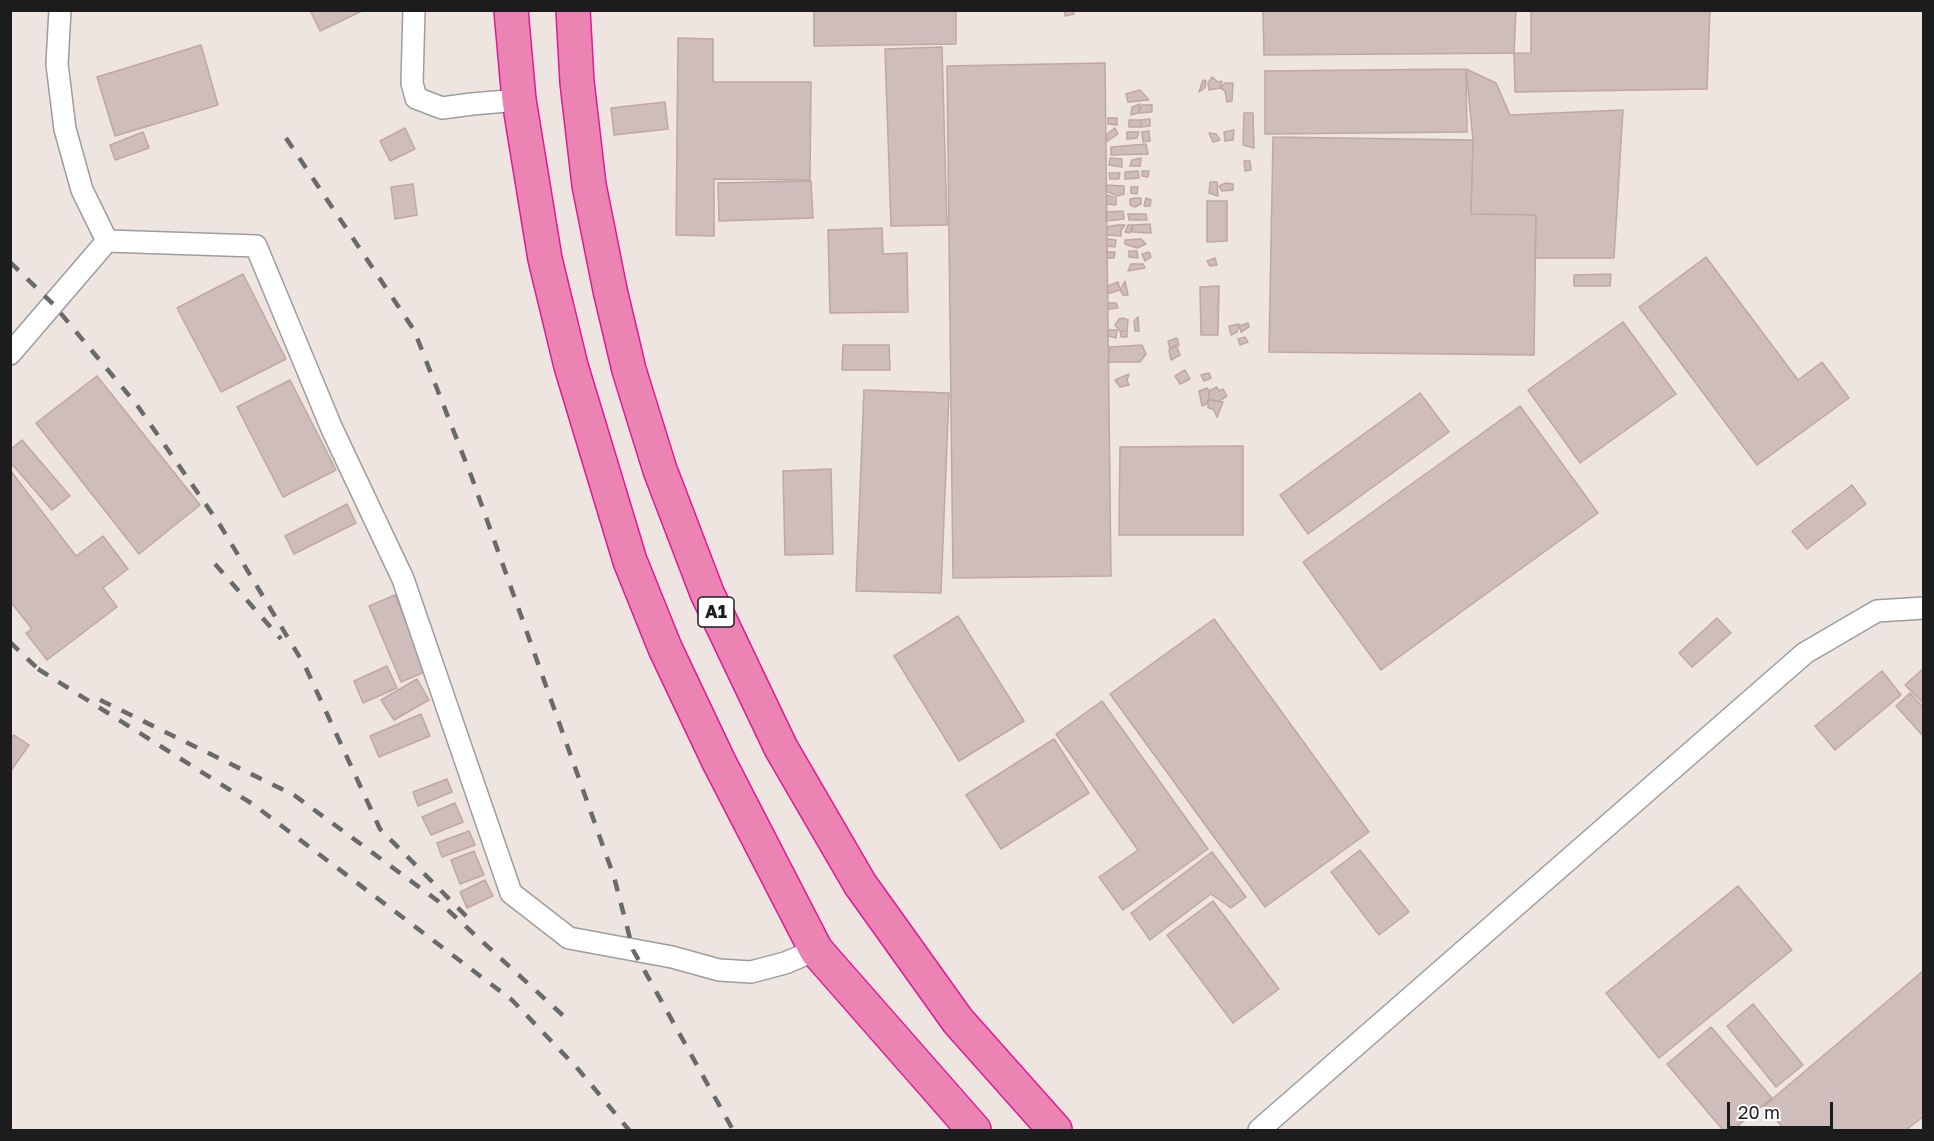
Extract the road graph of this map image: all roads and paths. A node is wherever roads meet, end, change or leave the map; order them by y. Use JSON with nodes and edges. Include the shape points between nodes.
{"nodes":[{"id":1,"x":60,"y":10,"type":"edge"},
{"id":2,"x":414,"y":10,"type":"edge"},
{"id":3,"x":511,"y":10,"type":"edge"},
{"id":4,"x":573,"y":10,"type":"edge"},
{"id":5,"x":519,"y":100,"type":"junction"},
{"id":6,"x":107,"y":241,"type":"junction"},
{"id":7,"x":10,"y":354,"type":"edge"},
{"id":8,"x":1923,"y":608,"type":"edge"},
{"id":9,"x":816,"y":950,"type":"junction"},
{"id":10,"x":974,"y":1131,"type":"edge"},
{"id":11,"x":1055,"y":1131,"type":"edge"},
{"id":12,"x":1259,"y":1131,"type":"edge"}],
"edges":[{"from":1,"to":6,"type":"lane","via":[[57,64],[65,129],[82,190]]},
{"from":2,"to":5,"type":"lane","via":[[412,83],[416,98],[442,108]]},
{"from":3,"to":5,"type":"highway"},
{"from":4,"to":11,"type":"highway","number":"A1","via":[[589,185],[610,290],[629,370],[660,470],[707,594],[781,748],[860,884],[958,1021]]},
{"from":5,"to":9,"type":"highway","via":[[545,259],[571,366],[630,561],[665,648],[719,762]]},
{"from":6,"to":7,"type":"lane"},
{"from":6,"to":9,"type":"lane","via":[[256,246],[332,429],[403,579],[511,893],[570,938],[719,970],[751,972]]},
{"from":8,"to":12,"type":"lane","via":[[1877,611],[1805,653]]},
{"from":9,"to":10,"type":"highway"}]}
